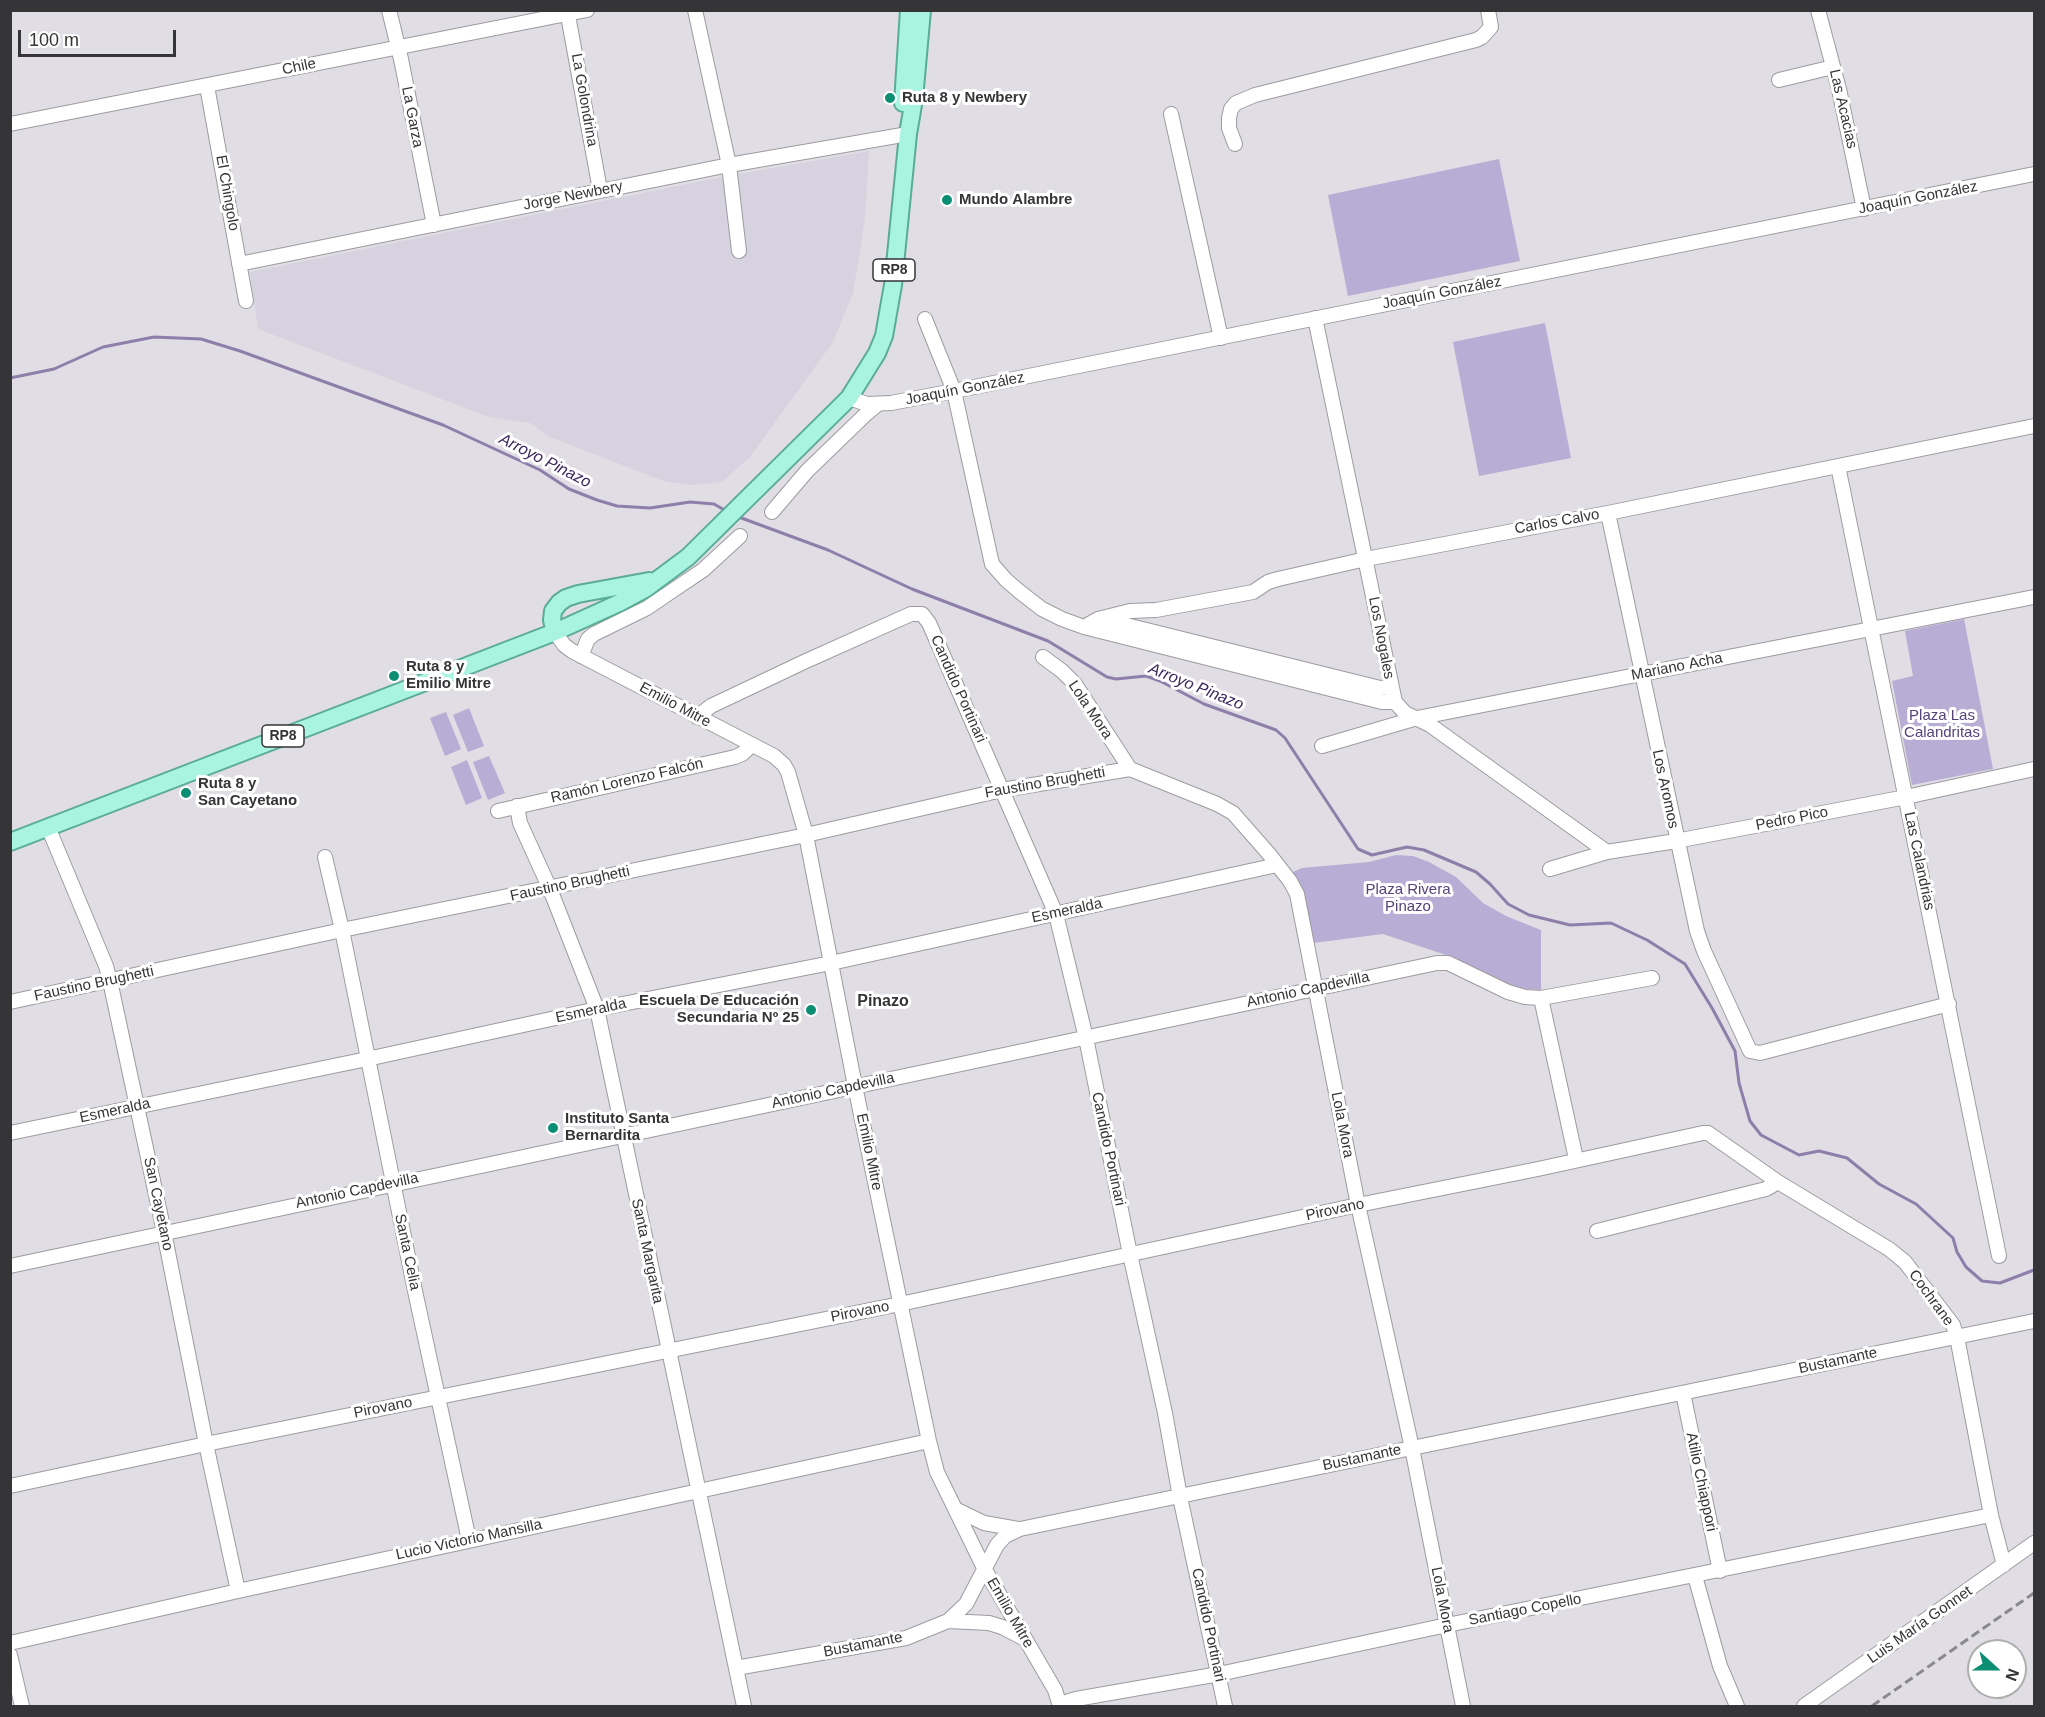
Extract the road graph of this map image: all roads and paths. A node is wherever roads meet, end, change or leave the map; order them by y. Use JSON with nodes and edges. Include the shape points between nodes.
{"nodes":[{"id":1,"x":389,"y":10,"type":"edge"},
{"id":2,"x":587,"y":10,"type":"edge"},
{"id":3,"x":695,"y":10,"type":"edge"},
{"id":4,"x":909,"y":10,"type":"edge"},
{"id":5,"x":922,"y":10,"type":"edge"},
{"id":6,"x":1488,"y":10,"type":"edge"},
{"id":7,"x":1818,"y":10,"type":"edge"},
{"id":8,"x":568,"y":12,"type":"edge"},
{"id":9,"x":398,"y":47,"type":"junction"},
{"id":10,"x":1833,"y":67,"type":"junction"},
{"id":11,"x":1779,"y":80,"type":"dead end"},
{"id":12,"x":207,"y":86,"type":"junction"},
{"id":13,"x":1171,"y":114,"type":"dead end"},
{"id":14,"x":10,"y":124,"type":"edge"},
{"id":15,"x":908,"y":134,"type":"junction"},
{"id":16,"x":1234,"y":144,"type":"dead end"},
{"id":17,"x":729,"y":165,"type":"junction"},
{"id":18,"x":2034,"y":174,"type":"edge"},
{"id":19,"x":600,"y":190,"type":"junction"},
{"id":20,"x":1864,"y":208,"type":"junction"},
{"id":21,"x":434,"y":225,"type":"junction"},
{"id":22,"x":739,"y":251,"type":"dead end"},
{"id":23,"x":239,"y":264,"type":"junction"},
{"id":24,"x":246,"y":301,"type":"dead end"},
{"id":25,"x":1315,"y":318,"type":"junction"},
{"id":26,"x":925,"y":319,"type":"dead end"},
{"id":27,"x":1221,"y":338,"type":"junction"},
{"id":28,"x":954,"y":391,"type":"junction"},
{"id":29,"x":849,"y":398,"type":"junction"},
{"id":30,"x":878,"y":404,"type":"junction"},
{"id":31,"x":2034,"y":426,"type":"edge"},
{"id":32,"x":1838,"y":466,"type":"junction"},
{"id":33,"x":772,"y":512,"type":"dead end"},
{"id":34,"x":1608,"y":513,"type":"junction"},
{"id":35,"x":740,"y":536,"type":"dead end"},
{"id":36,"x":1366,"y":559,"type":"junction"},
{"id":37,"x":662,"y":578,"type":"junction"},
{"id":38,"x":2034,"y":597,"type":"edge"},
{"id":39,"x":1098,"y":619,"type":"junction"},
{"id":40,"x":1084,"y":627,"type":"junction"},
{"id":41,"x":1872,"y":629,"type":"junction"},
{"id":42,"x":555,"y":632,"type":"junction"},
{"id":43,"x":581,"y":656,"type":"junction"},
{"id":44,"x":1043,"y":657,"type":"dead end"},
{"id":45,"x":1641,"y":675,"type":"junction"},
{"id":46,"x":1392,"y":687,"type":"junction"},
{"id":47,"x":1395,"y":702,"type":"junction"},
{"id":48,"x":697,"y":717,"type":"junction"},
{"id":49,"x":1417,"y":718,"type":"junction"},
{"id":50,"x":752,"y":745,"type":"junction"},
{"id":51,"x":1322,"y":746,"type":"dead end"},
{"id":52,"x":2034,"y":768,"type":"edge"},
{"id":53,"x":1130,"y":769,"type":"junction"},
{"id":54,"x":1002,"y":790,"type":"junction"},
{"id":55,"x":1906,"y":797,"type":"junction"},
{"id":56,"x":517,"y":806,"type":"junction"},
{"id":57,"x":498,"y":811,"type":"dead end"},
{"id":58,"x":48,"y":827,"type":"junction"},
{"id":59,"x":806,"y":835,"type":"junction"},
{"id":60,"x":1676,"y":841,"type":"junction"},
{"id":61,"x":10,"y":842,"type":"edge"},
{"id":62,"x":1607,"y":852,"type":"junction"},
{"id":63,"x":324,"y":857,"type":"dead end"},
{"id":64,"x":1277,"y":865,"type":"junction"},
{"id":65,"x":1550,"y":869,"type":"dead end"},
{"id":66,"x":550,"y":889,"type":"junction"},
{"id":67,"x":1056,"y":914,"type":"junction"},
{"id":68,"x":342,"y":930,"type":"junction"},
{"id":69,"x":831,"y":963,"type":"junction"},
{"id":70,"x":1652,"y":978,"type":"dead end"},
{"id":71,"x":110,"y":981,"type":"junction"},
{"id":72,"x":1316,"y":988,"type":"junction"},
{"id":73,"x":1541,"y":998,"type":"junction"},
{"id":74,"x":10,"y":1002,"type":"edge"},
{"id":75,"x":1949,"y":1004,"type":"junction"},
{"id":76,"x":597,"y":1009,"type":"junction"},
{"id":77,"x":1086,"y":1038,"type":"junction"},
{"id":78,"x":367,"y":1059,"type":"junction"},
{"id":79,"x":855,"y":1086,"type":"junction"},
{"id":80,"x":137,"y":1106,"type":"junction"},
{"id":81,"x":10,"y":1133,"type":"edge"},
{"id":82,"x":1708,"y":1133,"type":"joint"},
{"id":83,"x":623,"y":1134,"type":"junction"},
{"id":84,"x":1576,"y":1159,"type":"junction"},
{"id":85,"x":1778,"y":1182,"type":"junction"},
{"id":86,"x":393,"y":1183,"type":"junction"},
{"id":87,"x":1358,"y":1205,"type":"junction"},
{"id":88,"x":1597,"y":1231,"type":"dead end"},
{"id":89,"x":164,"y":1232,"type":"junction"},
{"id":90,"x":1130,"y":1254,"type":"junction"},
{"id":91,"x":1999,"y":1256,"type":"dead end"},
{"id":92,"x":10,"y":1266,"type":"edge"},
{"id":93,"x":900,"y":1304,"type":"junction"},
{"id":94,"x":2034,"y":1322,"type":"edge"},
{"id":95,"x":1957,"y":1337,"type":"junction"},
{"id":96,"x":668,"y":1350,"type":"junction"},
{"id":97,"x":1683,"y":1393,"type":"junction"},
{"id":98,"x":439,"y":1397,"type":"junction"},
{"id":99,"x":929,"y":1441,"type":"junction"},
{"id":100,"x":206,"y":1444,"type":"junction"},
{"id":101,"x":1412,"y":1448,"type":"junction"},
{"id":102,"x":10,"y":1486,"type":"edge"},
{"id":103,"x":699,"y":1490,"type":"junction"},
{"id":104,"x":1180,"y":1497,"type":"junction"},
{"id":105,"x":955,"y":1509,"type":"junction"},
{"id":106,"x":1991,"y":1515,"type":"junction"},
{"id":107,"x":1020,"y":1529,"type":"junction"},
{"id":108,"x":469,"y":1540,"type":"junction"},
{"id":109,"x":2034,"y":1543,"type":"edge"},
{"id":110,"x":2004,"y":1565,"type":"junction"},
{"id":111,"x":984,"y":1568,"type":"junction"},
{"id":112,"x":1720,"y":1571,"type":"junction"},
{"id":113,"x":1695,"y":1576,"type":"junction"},
{"id":114,"x":238,"y":1591,"type":"junction"},
{"id":115,"x":948,"y":1620,"type":"junction"},
{"id":116,"x":1447,"y":1625,"type":"junction"},
{"id":117,"x":1025,"y":1640,"type":"junction"},
{"id":118,"x":10,"y":1643,"type":"edge"},
{"id":119,"x":10,"y":1655,"type":"edge"},
{"id":120,"x":736,"y":1668,"type":"junction"},
{"id":121,"x":1219,"y":1674,"type":"junction"},
{"id":122,"x":1060,"y":1706,"type":"edge"},
{"id":123,"x":22,"y":1707,"type":"edge"},
{"id":124,"x":744,"y":1707,"type":"edge"},
{"id":125,"x":1225,"y":1707,"type":"edge"},
{"id":126,"x":1463,"y":1707,"type":"edge"},
{"id":127,"x":1737,"y":1707,"type":"edge"},
{"id":128,"x":1804,"y":1707,"type":"edge"}],
"edges":[{"from":1,"to":9,"type":"street","name":"La Garza"},
{"from":2,"to":8,"type":"street","name":"Chile"},
{"from":3,"to":17,"type":"street"},
{"from":4,"to":15,"type":"main road","number":"RP8","via":[[903,99]]},
{"from":5,"to":15,"type":"main road","number":"RP8"},
{"from":6,"to":16,"type":"street","via":[[1491,27],[1476,40],[1243,99],[1231,109],[1229,118]]},
{"from":7,"to":10,"type":"street","name":"Las Acacias"},
{"from":8,"to":9,"type":"street","name":"Chile"},
{"from":8,"to":19,"type":"street","name":"La Golondrina"},
{"from":9,"to":12,"type":"street","name":"Chile"},
{"from":9,"to":21,"type":"street","name":"La Garza"},
{"from":10,"to":11,"type":"street"},
{"from":10,"to":20,"type":"street","name":"Las Acacias"},
{"from":12,"to":14,"type":"street","name":"Chile"},
{"from":12,"to":23,"type":"street","name":"El Chingolo"},
{"from":13,"to":27,"type":"street"},
{"from":15,"to":17,"type":"street","name":"Jorge Newbery"},
{"from":15,"to":29,"type":"main road","number":"RP8","via":[[884,336]]},
{"from":17,"to":19,"type":"street","name":"Jorge Newbery"},
{"from":17,"to":22,"type":"street"},
{"from":18,"to":20,"type":"street","name":"Joaquín González"},
{"from":19,"to":21,"type":"street","name":"Jorge Newbery"},
{"from":20,"to":25,"type":"street","name":"Joaquín González"},
{"from":21,"to":23,"type":"street","name":"Jorge Newbery"},
{"from":23,"to":24,"type":"street","name":"El Chingolo"},
{"from":25,"to":27,"type":"street","name":"Joaquín González"},
{"from":25,"to":36,"type":"street","name":"Los Nogales"},
{"from":26,"to":28,"type":"street"},
{"from":27,"to":28,"type":"street","name":"Joaquín González"},
{"from":28,"to":30,"type":"street","name":"Joaquín González"},
{"from":28,"to":40,"type":"street","via":[[992,564],[1042,609]]},
{"from":29,"to":30,"type":"street","name":"Joaquín González"},
{"from":29,"to":37,"type":"main road","number":"RP8"},
{"from":30,"to":33,"type":"street","via":[[807,471]]},
{"from":31,"to":32,"type":"street","name":"Carlos Calvo"},
{"from":32,"to":34,"type":"street","name":"Carlos Calvo"},
{"from":32,"to":41,"type":"street","name":"Las Calandrias"},
{"from":34,"to":36,"type":"street","name":"Carlos Calvo"},
{"from":34,"to":45,"type":"street","name":"Los Aromos"},
{"from":35,"to":43,"type":"street","via":[[703,570],[647,608],[594,634]]},
{"from":36,"to":39,"type":"street","name":"Carlos Calvo","via":[[1278,579],[1253,592]]},
{"from":36,"to":46,"type":"street","name":"Los Nogales"},
{"from":37,"to":42,"type":"main road","number":"RP8"},
{"from":37,"to":42,"type":"main road","via":[[566,598],[553,611]]},
{"from":38,"to":41,"type":"street","name":"Mariano Acha"},
{"from":39,"to":40,"type":"street","name":"Carlos Calvo"},
{"from":39,"to":46,"type":"street","via":[[1380,688]]},
{"from":40,"to":47,"type":"street","via":[[1382,702]]},
{"from":41,"to":45,"type":"street","name":"Mariano Acha"},
{"from":41,"to":55,"type":"street","name":"Las Calandrias"},
{"from":42,"to":43,"type":"street","name":"Emilio Mitre","via":[[564,645]]},
{"from":42,"to":58,"type":"main road","number":"RP8"},
{"from":43,"to":48,"type":"street","name":"Emilio Mitre"},
{"from":44,"to":53,"type":"street","name":"Lola Mora","via":[[1075,684]]},
{"from":45,"to":49,"type":"street","name":"Mariano Acha"},
{"from":45,"to":60,"type":"street","name":"Los Aromos"},
{"from":46,"to":47,"type":"street","name":"Los Nogales"},
{"from":47,"to":49,"type":"street","via":[[1405,713]]},
{"from":48,"to":50,"type":"street","name":"Emilio Mitre"},
{"from":48,"to":54,"type":"street","name":"Candido Portinari","via":[[711,706],[806,661],[911,614],[922,614]]},
{"from":49,"to":51,"type":"street","name":"Mariano Acha"},
{"from":49,"to":62,"type":"street"},
{"from":50,"to":56,"type":"street","name":"Ramón Lorenzo Falcón","via":[[735,757]]},
{"from":50,"to":59,"type":"street","name":"Emilio Mitre","via":[[784,765]]},
{"from":52,"to":55,"type":"street","name":"Pedro Pico"},
{"from":53,"to":54,"type":"street","name":"Faustino Brughetti"},
{"from":53,"to":64,"type":"street","name":"Lola Mora","via":[[1233,813]]},
{"from":54,"to":59,"type":"street","name":"Faustino Brughetti"},
{"from":54,"to":67,"type":"street","name":"Candido Portinari"},
{"from":55,"to":60,"type":"street","name":"Pedro Pico"},
{"from":55,"to":75,"type":"street","name":"Las Calandrias"},
{"from":56,"to":57,"type":"street","name":"Ramón Lorenzo Falcón"},
{"from":56,"to":66,"type":"street","name":"Santa Margarita","via":[[520,823]]},
{"from":58,"to":61,"type":"main road","number":"RP8"},
{"from":58,"to":71,"type":"street","name":"San Cayetano"},
{"from":59,"to":66,"type":"street","name":"Faustino Brughetti"},
{"from":59,"to":69,"type":"street","name":"Emilio Mitre"},
{"from":60,"to":62,"type":"street","name":"Pedro Pico"},
{"from":60,"to":75,"type":"street","name":"Los Aromos","via":[[1704,951],[1750,1051],[1760,1053]]},
{"from":62,"to":65,"type":"street","name":"Pedro Pico"},
{"from":63,"to":68,"type":"street","name":"Santa Celia"},
{"from":64,"to":67,"type":"street","name":"Esmeralda"},
{"from":64,"to":72,"type":"street","name":"Lola Mora","via":[[1297,894]]},
{"from":66,"to":68,"type":"street","name":"Faustino Brughetti"},
{"from":66,"to":76,"type":"street","name":"Santa Margarita"},
{"from":67,"to":69,"type":"street","name":"Esmeralda"},
{"from":67,"to":77,"type":"street","name":"Candido Portinari"},
{"from":68,"to":71,"type":"street","name":"Faustino Brughetti"},
{"from":68,"to":78,"type":"street","name":"Santa Celia"},
{"from":69,"to":76,"type":"street","name":"Esmeralda"},
{"from":69,"to":79,"type":"street","name":"Emilio Mitre"},
{"from":70,"to":73,"type":"street","name":"Antonio Capdevilla"},
{"from":71,"to":74,"type":"street","name":"Faustino Brughetti"},
{"from":71,"to":80,"type":"street","name":"San Cayetano"},
{"from":72,"to":73,"type":"street","name":"Antonio Capdevilla","via":[[1448,963],[1508,992]]},
{"from":72,"to":77,"type":"street","name":"Antonio Capdevilla"},
{"from":72,"to":87,"type":"street","name":"Lola Mora"},
{"from":73,"to":84,"type":"street"},
{"from":75,"to":91,"type":"street","name":"Las Calandrias"},
{"from":76,"to":78,"type":"street","name":"Esmeralda"},
{"from":76,"to":83,"type":"street","name":"Santa Margarita"},
{"from":77,"to":79,"type":"street","name":"Antonio Capdevilla"},
{"from":77,"to":90,"type":"street","name":"Candido Portinari"},
{"from":78,"to":80,"type":"street","name":"Esmeralda"},
{"from":78,"to":86,"type":"street","name":"Santa Celia"},
{"from":79,"to":83,"type":"street","name":"Antonio Capdevilla"},
{"from":79,"to":93,"type":"street","name":"Emilio Mitre"},
{"from":80,"to":81,"type":"street","name":"Esmeralda"},
{"from":80,"to":89,"type":"street","name":"San Cayetano"},
{"from":82,"to":84,"type":"street","name":"Pirovano"},
{"from":82,"to":85,"type":"street","name":"Cochrane"},
{"from":83,"to":86,"type":"street","name":"Antonio Capdevilla"},
{"from":83,"to":96,"type":"street","name":"Santa Margarita"},
{"from":84,"to":87,"type":"street","name":"Pirovano"},
{"from":85,"to":88,"type":"street","via":[[1766,1189]]},
{"from":85,"to":95,"type":"street","name":"Cochrane","via":[[1899,1256],[1953,1325]]},
{"from":86,"to":89,"type":"street","name":"Antonio Capdevilla"},
{"from":86,"to":98,"type":"street","name":"Santa Celia"},
{"from":87,"to":90,"type":"street","name":"Pirovano"},
{"from":87,"to":101,"type":"street","name":"Lola Mora"},
{"from":89,"to":92,"type":"street","name":"Antonio Capdevilla"},
{"from":89,"to":100,"type":"street","name":"San Cayetano"},
{"from":90,"to":93,"type":"street","name":"Pirovano"},
{"from":90,"to":104,"type":"street","name":"Candido Portinari"},
{"from":93,"to":96,"type":"street","name":"Pirovano"},
{"from":93,"to":99,"type":"street","name":"Emilio Mitre"},
{"from":94,"to":95,"type":"street","name":"Bustamante"},
{"from":95,"to":97,"type":"street","name":"Bustamante"},
{"from":95,"to":106,"type":"street","name":"Cochrane"},
{"from":96,"to":98,"type":"street","name":"Pirovano"},
{"from":96,"to":103,"type":"street","name":"Santa Margarita"},
{"from":97,"to":101,"type":"street","name":"Bustamante"},
{"from":97,"to":112,"type":"street","name":"Atilio Chiappori"},
{"from":98,"to":100,"type":"street","name":"Pirovano"},
{"from":98,"to":108,"type":"street","name":"Santa Celia"},
{"from":99,"to":103,"type":"street","name":"Lucio Victorio Mansilla"},
{"from":99,"to":105,"type":"street","name":"Emilio Mitre","via":[[937,1472]]},
{"from":100,"to":102,"type":"street","name":"Pirovano"},
{"from":100,"to":114,"type":"street","name":"San Cayetano"},
{"from":101,"to":104,"type":"street","name":"Bustamante"},
{"from":101,"to":116,"type":"street","name":"Lola Mora"},
{"from":103,"to":108,"type":"street","name":"Lucio Victorio Mansilla"},
{"from":103,"to":120,"type":"street","name":"Santa Margarita"},
{"from":104,"to":107,"type":"street","name":"Bustamante"},
{"from":104,"to":121,"type":"street","name":"Candido Portinari"},
{"from":105,"to":107,"type":"street","via":[[984,1523]]},
{"from":105,"to":111,"type":"street","name":"Emilio Mitre"},
{"from":106,"to":110,"type":"street","name":"Cochrane"},
{"from":106,"to":112,"type":"street","name":"Santiago Copello"},
{"from":107,"to":111,"type":"street","name":"Bustamante","via":[[1005,1536]]},
{"from":108,"to":114,"type":"street","name":"Lucio Victorio Mansilla"},
{"from":109,"to":110,"type":"street","name":"Luis María Gonnet"},
{"from":110,"to":128,"type":"street","name":"Luis María Gonnet"},
{"from":111,"to":115,"type":"street","name":"Bustamante","via":[[966,1604]]},
{"from":111,"to":117,"type":"street","name":"Emilio Mitre"},
{"from":112,"to":113,"type":"street","name":"Santiago Copello"},
{"from":113,"to":116,"type":"street","name":"Santiago Copello"},
{"from":113,"to":127,"type":"street","via":[[1720,1666]]},
{"from":114,"to":118,"type":"street","name":"Lucio Victorio Mansilla"},
{"from":115,"to":117,"type":"street","via":[[1002,1626]]},
{"from":115,"to":120,"type":"street","name":"Bustamante","via":[[906,1638]]},
{"from":116,"to":121,"type":"street","name":"Santiago Copello"},
{"from":116,"to":126,"type":"street","name":"Lola Mora"},
{"from":117,"to":122,"type":"street","name":"Emilio Mitre","via":[[1055,1690]]},
{"from":119,"to":123,"type":"street"},
{"from":120,"to":124,"type":"street","name":"Santa Margarita"},
{"from":121,"to":122,"type":"street","name":"Santiago Copello","via":[[1076,1699]]},
{"from":121,"to":125,"type":"street","name":"Candido Portinari"}]}
